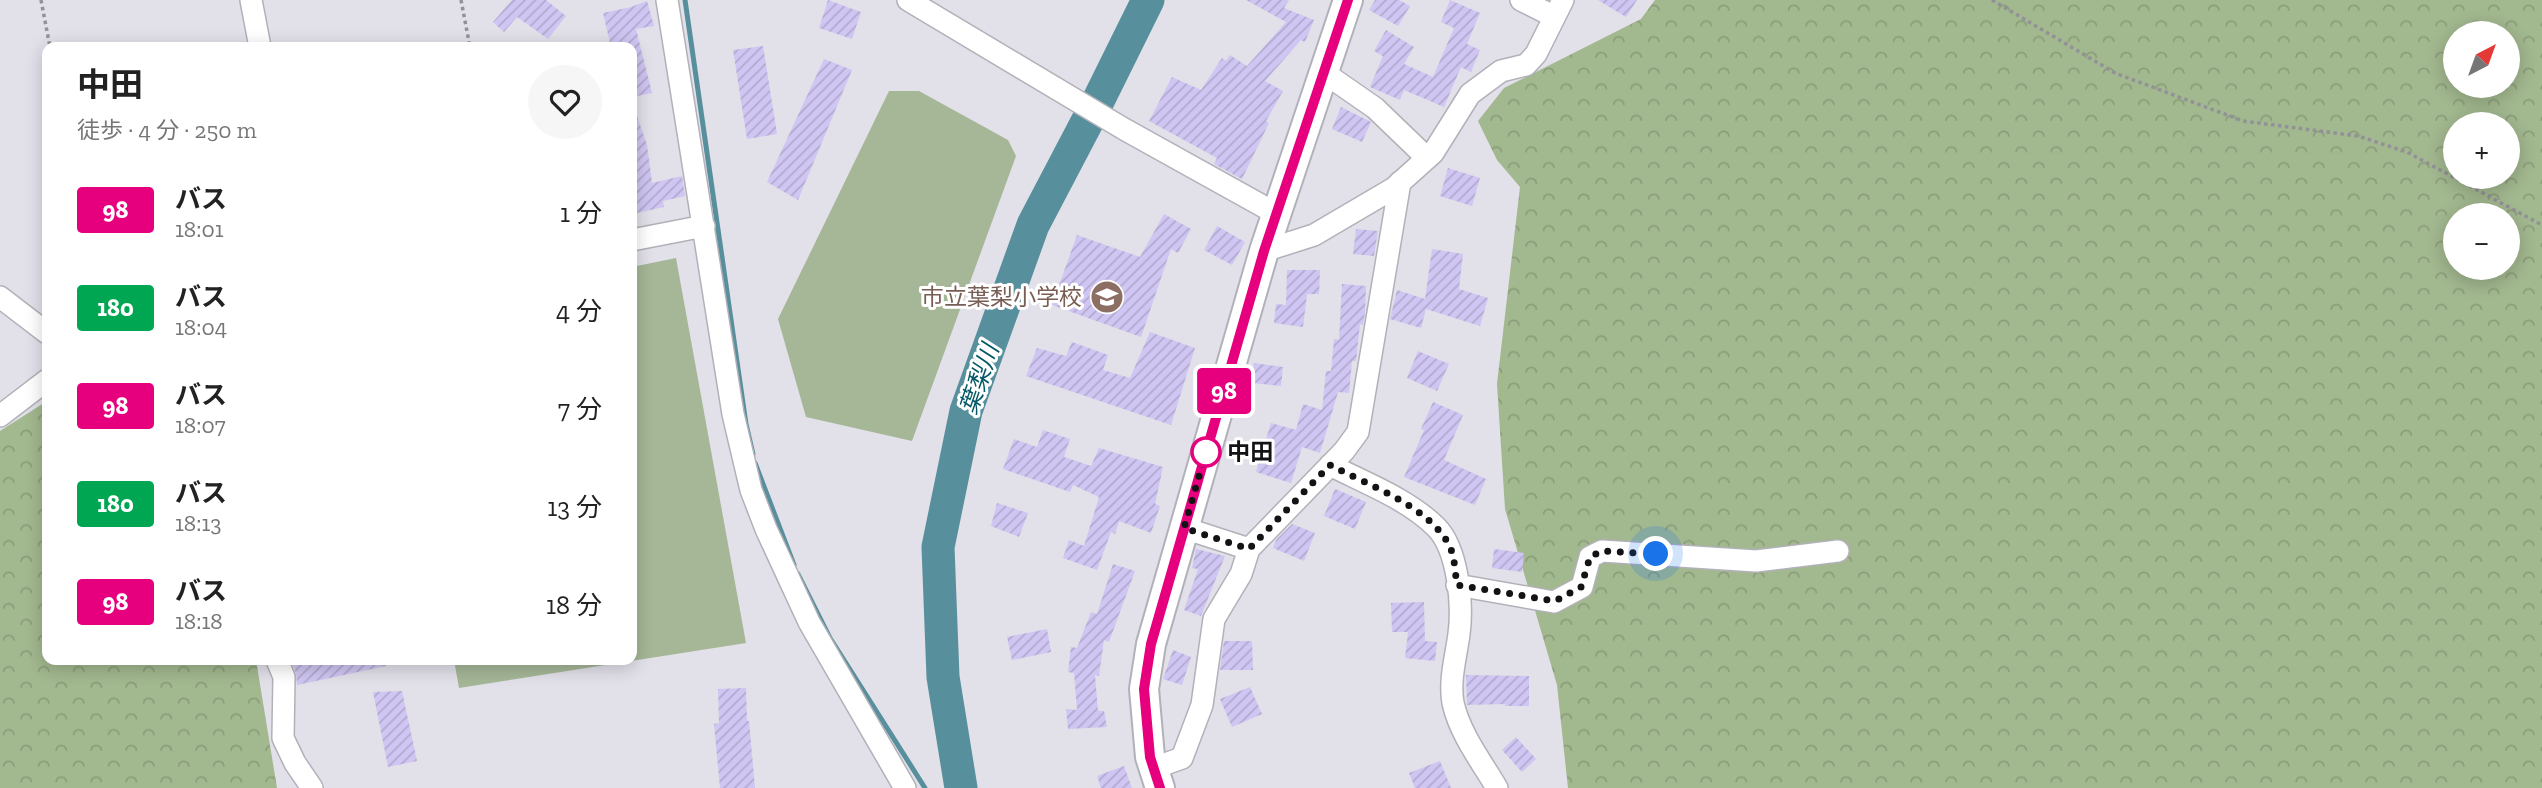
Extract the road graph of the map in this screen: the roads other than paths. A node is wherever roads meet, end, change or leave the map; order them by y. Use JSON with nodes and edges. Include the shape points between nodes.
{"nodes":[{"id":1,"x":251,"y":0,"type":"edge"},
{"id":2,"x":667,"y":0,"type":"edge"},
{"id":3,"x":908,"y":0,"type":"edge"},
{"id":4,"x":1348,"y":0,"type":"edge"},
{"id":5,"x":1521,"y":0,"type":"edge"},
{"id":6,"x":1558,"y":8,"type":"edge"},
{"id":7,"x":259,"y":42,"type":"edge"},
{"id":8,"x":1323,"y":72,"type":"junction"},
{"id":9,"x":1427,"y":158,"type":"junction"},
{"id":10,"x":1400,"y":183,"type":"junction"},
{"id":11,"x":1277,"y":214,"type":"junction"},
{"id":12,"x":704,"y":226,"type":"junction"},
{"id":13,"x":637,"y":239,"type":"edge"},
{"id":14,"x":1264,"y":251,"type":"junction"},
{"id":15,"x":0,"y":297,"type":"edge"},
{"id":16,"x":42,"y":329,"type":"edge"},
{"id":17,"x":42,"y":384,"type":"edge"},
{"id":18,"x":0,"y":416,"type":"edge"},
{"id":19,"x":1330,"y":465,"type":"junction"},
{"id":20,"x":1184,"y":528,"type":"junction"},
{"id":21,"x":1249,"y":549,"type":"junction"},
{"id":22,"x":1838,"y":551,"type":"dead end"},
{"id":23,"x":1457,"y":585,"type":"junction"},
{"id":24,"x":279,"y":665,"type":"edge"},
{"id":25,"x":1157,"y":778,"type":"edge"},
{"id":26,"x":312,"y":788,"type":"edge"},
{"id":27,"x":905,"y":788,"type":"edge"},
{"id":28,"x":1497,"y":788,"type":"edge"}],
"edges":[{"from":1,"to":7,"type":"street"},
{"from":2,"to":12,"type":"street"},
{"from":3,"to":11,"type":"street"},
{"from":4,"to":8,"type":"main road"},
{"from":5,"to":6,"type":"street"},
{"from":6,"to":9,"type":"street","via":[[1536,54],[1526,65],[1501,71],[1470,94]]},
{"from":8,"to":9,"type":"street","via":[[1375,108]]},
{"from":8,"to":11,"type":"main road"},
{"from":9,"to":10,"type":"street"},
{"from":10,"to":14,"type":"street","via":[[1314,235]]},
{"from":10,"to":19,"type":"street","via":[[1358,432]]},
{"from":11,"to":14,"type":"main road"},
{"from":12,"to":13,"type":"street"},
{"from":12,"to":27,"type":"street","via":[[733,414],[751,490],[809,622]]},
{"from":14,"to":20,"type":"main road"},
{"from":15,"to":16,"type":"street"},
{"from":17,"to":18,"type":"street"},
{"from":19,"to":21,"type":"street"},
{"from":19,"to":23,"type":"street","via":[[1417,510],[1438,529],[1451,549]]},
{"from":20,"to":21,"type":"street"},
{"from":20,"to":25,"type":"main road","via":[[1151,644],[1144,689],[1150,757]]},
{"from":21,"to":25,"type":"street","via":[[1241,574],[1214,620],[1202,705],[1182,758]]},
{"from":22,"to":23,"type":"street","via":[[1756,561],[1602,551],[1590,557],[1581,587],[1555,601]]},
{"from":23,"to":28,"type":"street","via":[[1461,610],[1453,701],[1462,730]]},
{"from":24,"to":26,"type":"street","via":[[284,677],[283,738]]}]}
